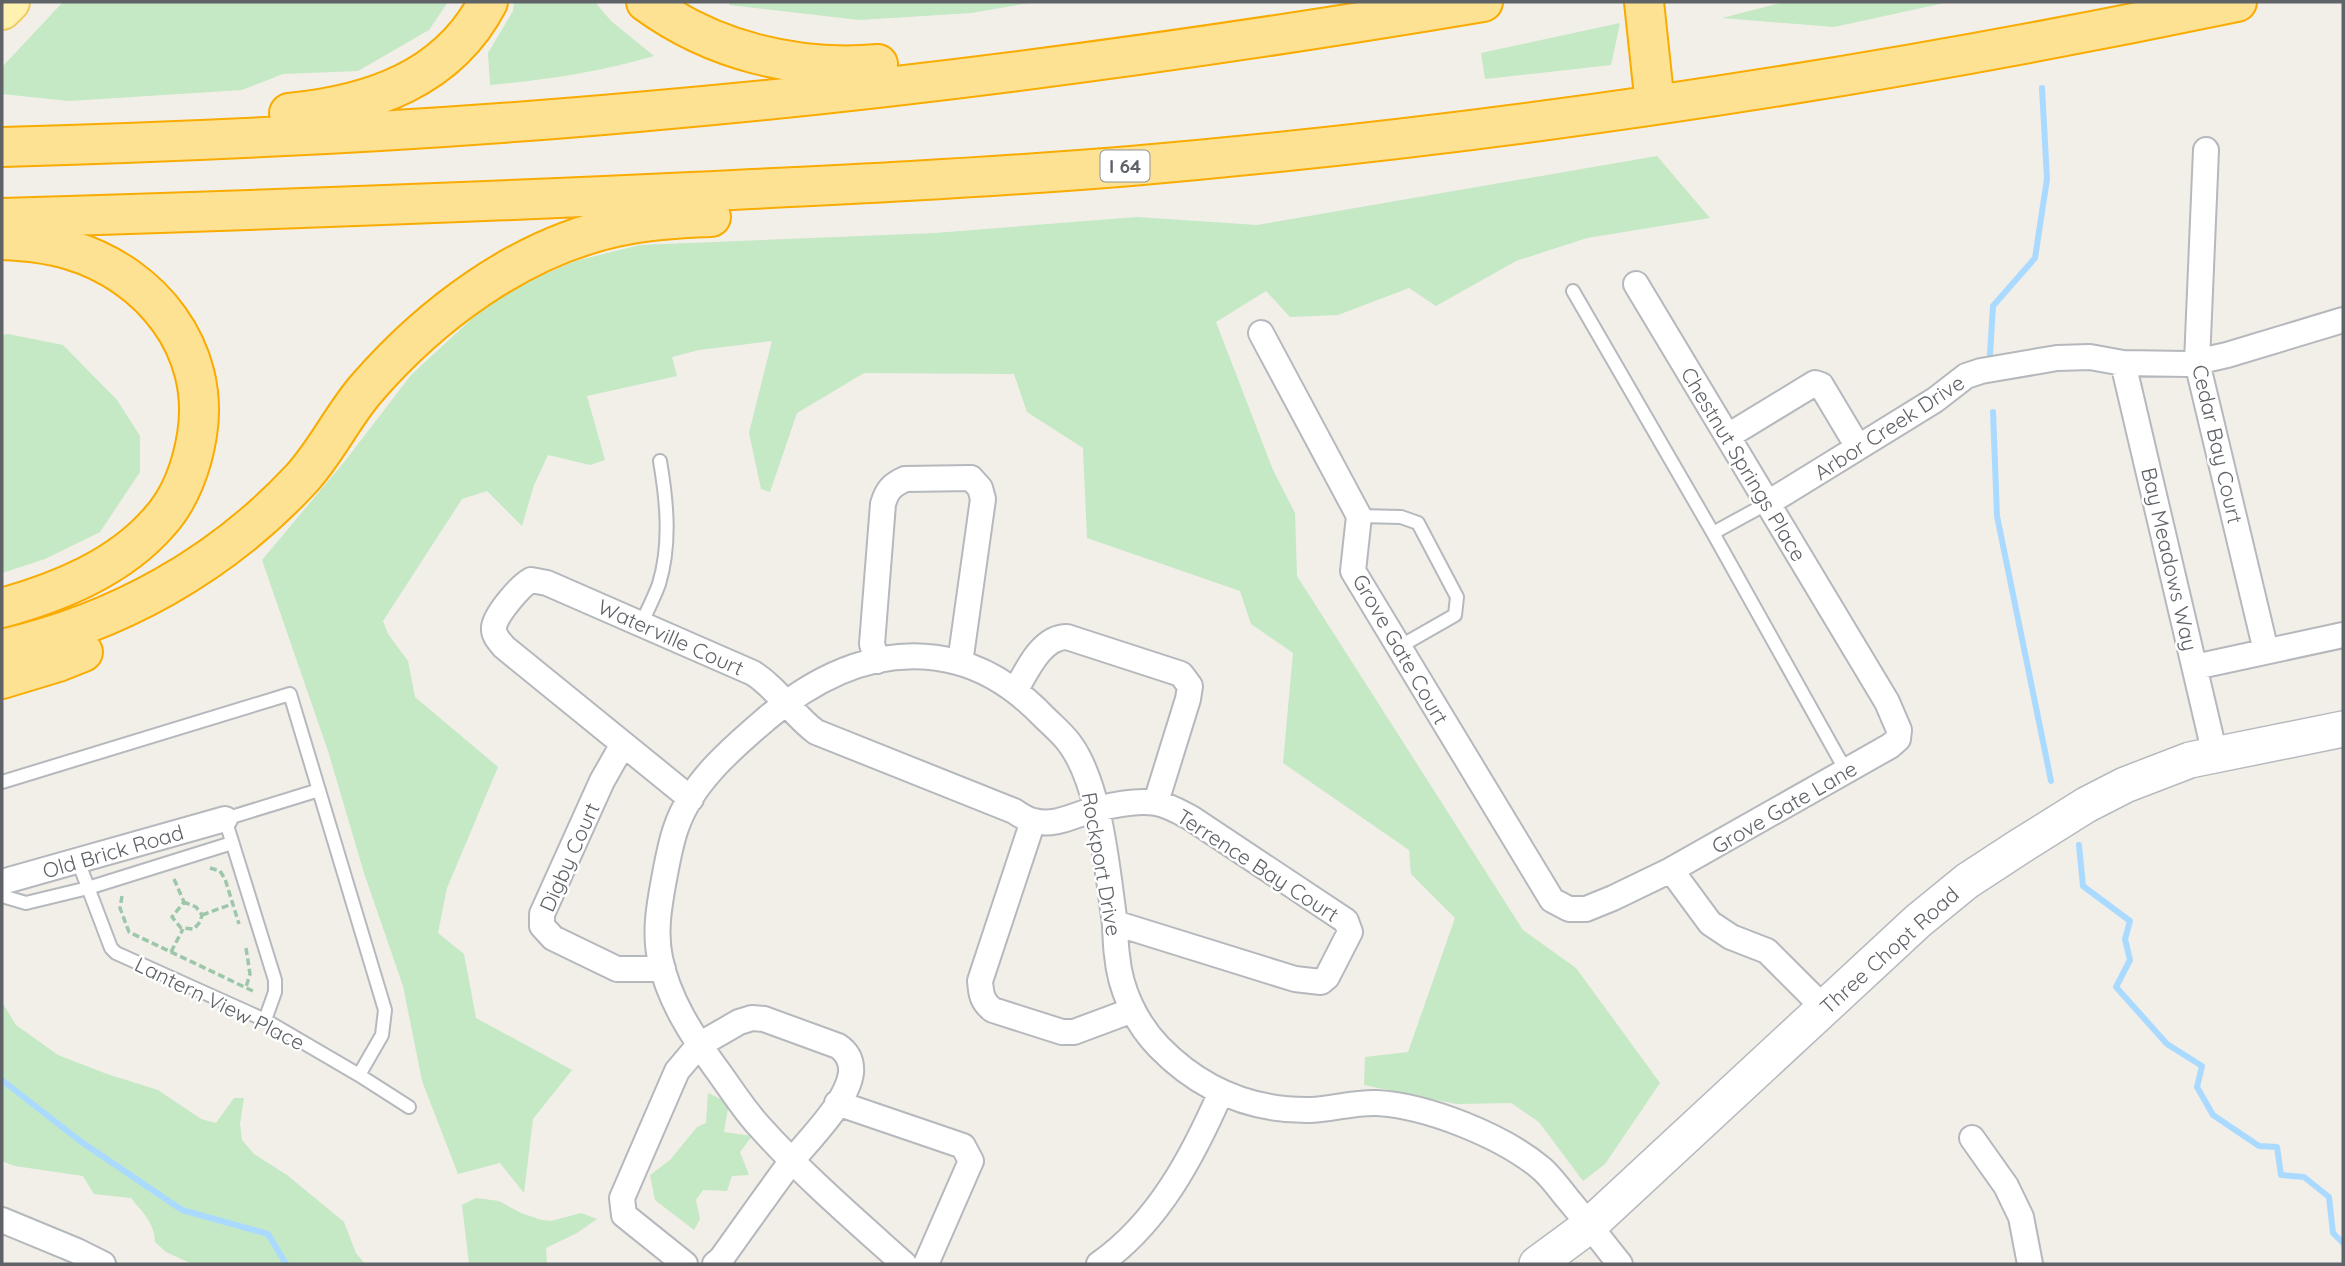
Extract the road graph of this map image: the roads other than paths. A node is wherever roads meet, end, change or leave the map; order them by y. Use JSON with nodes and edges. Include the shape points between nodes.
{"nodes":[{"id":1,"x":10,"y":2,"type":"edge"},
{"id":2,"x":488,"y":2,"type":"edge"},
{"id":3,"x":646,"y":2,"type":"edge"},
{"id":4,"x":1483,"y":2,"type":"edge"},
{"id":5,"x":1644,"y":2,"type":"edge"},
{"id":6,"x":2237,"y":2,"type":"edge"},
{"id":7,"x":2,"y":10,"type":"edge"},
{"id":8,"x":1149,"y":54,"type":"junction"},
{"id":9,"x":1655,"y":105,"type":"junction"},
{"id":10,"x":75,"y":145,"type":"junction"},
{"id":11,"x":5,"y":147,"type":"edge"},
{"id":12,"x":2206,"y":150,"type":"dead end"},
{"id":13,"x":947,"y":180,"type":"junction"},
{"id":14,"x":2,"y":218,"type":"edge"},
{"id":15,"x":2,"y":240,"type":"edge"},
{"id":16,"x":1636,"y":284,"type":"dead end"},
{"id":17,"x":1573,"y":292,"type":"dead end"},
{"id":18,"x":2343,"y":320,"type":"edge"},
{"id":19,"x":1261,"y":333,"type":"dead end"},
{"id":20,"x":2197,"y":362,"type":"junction"},
{"id":21,"x":2123,"y":363,"type":"junction"},
{"id":22,"x":1728,"y":436,"type":"junction"},
{"id":23,"x":1858,"y":447,"type":"junction"},
{"id":24,"x":660,"y":461,"type":"dead end"},
{"id":25,"x":302,"y":478,"type":"junction"},
{"id":26,"x":1768,"y":503,"type":"junction"},
{"id":27,"x":1359,"y":516,"type":"junction"},
{"id":28,"x":1713,"y":533,"type":"junction"},
{"id":29,"x":2,"y":608,"type":"edge"},
{"id":30,"x":641,"y":624,"type":"junction"},
{"id":31,"x":2343,"y":635,"type":"edge"},
{"id":32,"x":1853,"y":644,"type":"joint"},
{"id":33,"x":1399,"y":646,"type":"junction"},
{"id":34,"x":2,"y":649,"type":"edge"},
{"id":35,"x":2266,"y":652,"type":"junction"},
{"id":36,"x":877,"y":661,"type":"junction"},
{"id":37,"x":960,"y":663,"type":"junction"},
{"id":38,"x":2195,"y":667,"type":"junction"},
{"id":39,"x":2,"y":679,"type":"edge"},
{"id":40,"x":1015,"y":691,"type":"junction"},
{"id":41,"x":787,"y":701,"type":"junction"},
{"id":42,"x":2343,"y":729,"type":"edge"},
{"id":43,"x":622,"y":744,"type":"junction"},
{"id":44,"x":2215,"y":755,"type":"junction"},
{"id":45,"x":1846,"y":771,"type":"junction"},
{"id":46,"x":2,"y":782,"type":"edge"},
{"id":47,"x":319,"y":790,"type":"junction"},
{"id":48,"x":691,"y":799,"type":"junction"},
{"id":49,"x":1156,"y":802,"type":"junction"},
{"id":50,"x":1096,"y":809,"type":"junction"},
{"id":51,"x":1032,"y":821,"type":"junction"},
{"id":52,"x":229,"y":831,"type":"junction"},
{"id":53,"x":78,"y":861,"type":"junction"},
{"id":54,"x":1671,"y":870,"type":"junction"},
{"id":55,"x":88,"y":888,"type":"junction"},
{"id":56,"x":3,"y":891,"type":"edge"},
{"id":57,"x":1569,"y":909,"type":"joint"},
{"id":58,"x":1115,"y":923,"type":"junction"},
{"id":59,"x":663,"y":969,"type":"junction"},
{"id":60,"x":1824,"y":1008,"type":"junction"},
{"id":61,"x":1133,"y":1010,"type":"junction"},
{"id":62,"x":264,"y":1020,"type":"junction"},
{"id":63,"x":699,"y":1045,"type":"junction"},
{"id":64,"x":359,"y":1074,"type":"junction"},
{"id":65,"x":1221,"y":1092,"type":"junction"},
{"id":66,"x":837,"y":1103,"type":"junction"},
{"id":67,"x":409,"y":1107,"type":"dead end"},
{"id":68,"x":1972,"y":1138,"type":"dead end"},
{"id":69,"x":793,"y":1160,"type":"junction"},
{"id":70,"x":2,"y":1220,"type":"edge"},
{"id":71,"x":1590,"y":1225,"type":"junction"},
{"id":72,"x":70,"y":1257,"type":"edge"},
{"id":73,"x":103,"y":1264,"type":"edge"},
{"id":74,"x":685,"y":1264,"type":"edge"},
{"id":75,"x":715,"y":1264,"type":"edge"},
{"id":76,"x":904,"y":1264,"type":"edge"},
{"id":77,"x":926,"y":1264,"type":"edge"},
{"id":78,"x":1100,"y":1264,"type":"edge"},
{"id":79,"x":1536,"y":1264,"type":"edge"},
{"id":80,"x":1620,"y":1264,"type":"edge"},
{"id":81,"x":2029,"y":1264,"type":"edge"}],
"edges":[{"from":1,"to":7,"type":"main road"},
{"from":2,"to":10,"type":"highway","via":[[474,27],[442,61],[360,102],[330,109],[192,119]]},
{"from":3,"to":8,"type":"highway","via":[[717,41],[765,57],[814,65],[860,66],[971,56]]},
{"from":4,"to":8,"type":"highway"},
{"from":5,"to":9,"type":"highway"},
{"from":6,"to":9,"type":"highway","number":"I 64"},
{"from":8,"to":10,"type":"highway","via":[[927,83],[638,112],[379,132]]},
{"from":9,"to":13,"type":"highway","number":"I 64","via":[[1352,144]]},
{"from":10,"to":11,"type":"highway"},
{"from":12,"to":20,"type":"street","name":"Cedar Bay Court"},
{"from":13,"to":14,"type":"highway","number":"I 64","via":[[465,203]]},
{"from":13,"to":25,"type":"highway","via":[[835,210],[635,224],[548,251],[481,288],[422,332],[365,391]]},
{"from":15,"to":29,"type":"highway","via":[[50,245],[86,255],[147,293],[172,322],[190,359],[199,396],[194,449],[176,499],[161,521],[124,553],[76,582]]},
{"from":16,"to":22,"type":"street","name":"Chestnut Springs Place"},
{"from":17,"to":28,"type":"lane"},
{"from":18,"to":20,"type":"street","name":"Arbor Creek Drive"},
{"from":19,"to":27,"type":"street"},
{"from":20,"to":21,"type":"street","name":"Arbor Creek Drive"},
{"from":20,"to":35,"type":"street","name":"Cedar Bay Court"},
{"from":21,"to":23,"type":"street","name":"Arbor Creek Drive","via":[[2057,358],[1981,371],[1966,376],[1935,401]]},
{"from":21,"to":38,"type":"street","name":"Bay Meadows Way"},
{"from":22,"to":23,"type":"street","via":[[1815,383],[1821,385]]},
{"from":22,"to":26,"type":"street","name":"Chestnut Springs Place"},
{"from":23,"to":26,"type":"street","name":"Arbor Creek Drive"},
{"from":24,"to":30,"type":"lane","via":[[667,502],[666,548],[658,585]]},
{"from":25,"to":34,"type":"highway","via":[[231,543],[181,579],[80,628]]},
{"from":25,"to":39,"type":"highway","via":[[238,554],[165,610],[89,649]]},
{"from":26,"to":28,"type":"lane"},
{"from":26,"to":32,"type":"street","name":"Chestnut Springs Place"},
{"from":27,"to":33,"type":"street","name":"Grove Gate Court","via":[[1353,571]]},
{"from":27,"to":33,"type":"lane","via":[[1401,517],[1418,523],[1457,597],[1455,615]]},
{"from":28,"to":45,"type":"lane"},
{"from":30,"to":41,"type":"street","name":"Waterville Court","via":[[753,673]]},
{"from":30,"to":43,"type":"street","name":"Waterville Court","via":[[531,580],[523,584],[494,628],[504,646]]},
{"from":31,"to":35,"type":"street"},
{"from":32,"to":45,"type":"street","name":"Grove Gate Lane","via":[[1899,730],[1898,739],[1890,746]]},
{"from":33,"to":57,"type":"street","name":"Grove Gate Court","via":[[1552,900]]},
{"from":35,"to":38,"type":"street"},
{"from":36,"to":37,"type":"street","name":"Rockport Drive","via":[[912,657]]},
{"from":36,"to":37,"type":"street","via":[[872,644],[887,491],[905,479],[971,478],[983,499]]},
{"from":36,"to":41,"type":"street","name":"Rockport Drive","via":[[841,670]]},
{"from":37,"to":40,"type":"street","name":"Rockport Drive"},
{"from":38,"to":44,"type":"street","name":"Bay Meadows Way"},
{"from":40,"to":49,"type":"street","via":[[1040,652],[1057,637],[1181,674],[1190,686],[1188,699]]},
{"from":40,"to":50,"type":"street","name":"Rockport Drive","via":[[1071,745]]},
{"from":41,"to":48,"type":"street","name":"Rockport Drive","via":[[711,771]]},
{"from":41,"to":51,"type":"street","name":"Waterville Court","via":[[816,732]]},
{"from":42,"to":44,"type":"main road","name":"Three Chopt Road"},
{"from":43,"to":48,"type":"street","name":"Waterville Court"},
{"from":43,"to":59,"type":"street","name":"Digby Court","via":[[542,914],[542,926],[553,938],[617,969]]},
{"from":44,"to":60,"type":"main road","name":"Three Chopt Road","via":[[2125,785],[2018,848],[1917,921]]},
{"from":45,"to":54,"type":"street","name":"Grove Gate Lane"},
{"from":46,"to":47,"type":"lane","via":[[290,694]]},
{"from":47,"to":52,"type":"lane"},
{"from":47,"to":64,"type":"lane","via":[[385,1010],[382,1035]]},
{"from":48,"to":59,"type":"street","name":"Rockport Drive","via":[[677,824],[660,901],[657,939]]},
{"from":49,"to":50,"type":"street","name":"Terrence Bay Court"},
{"from":49,"to":58,"type":"street","name":"Terrence Bay Court","via":[[1191,818],[1324,906],[1346,921],[1350,932],[1321,982],[1295,979]]},
{"from":50,"to":51,"type":"street","name":"Waterville Court","via":[[1050,823]]},
{"from":50,"to":58,"type":"street","name":"Rockport Drive"},
{"from":51,"to":61,"type":"street","via":[[980,981],[986,1005],[1062,1032],[1074,1032]]},
{"from":52,"to":53,"type":"street","name":"Old Brick Road"},
{"from":52,"to":55,"type":"lane"},
{"from":52,"to":62,"type":"lane","via":[[275,980]]},
{"from":53,"to":55,"type":"lane","name":"Lantern View Place"},
{"from":53,"to":56,"type":"street","name":"Old Brick Road"},
{"from":54,"to":57,"type":"street","name":"Grove Gate Lane","via":[[1586,909]]},
{"from":54,"to":60,"type":"street","via":[[1710,923],[1767,951]]},
{"from":55,"to":56,"type":"lane","via":[[26,903]]},
{"from":55,"to":62,"type":"lane","name":"Lantern View Place","via":[[116,953]]},
{"from":58,"to":61,"type":"street","name":"Rockport Drive","via":[[1121,986]]},
{"from":59,"to":63,"type":"street","name":"Rockport Drive","via":[[677,1007]]},
{"from":60,"to":71,"type":"main road","name":"Three Chopt Road"},
{"from":61,"to":65,"type":"street","name":"Rockport Drive","via":[[1152,1040],[1175,1063]]},
{"from":62,"to":64,"type":"lane","name":"Lantern View Place"},
{"from":63,"to":66,"type":"street","via":[[752,1018],[838,1046],[849,1057],[851,1072]]},
{"from":63,"to":69,"type":"street","name":"Rockport Drive","via":[[758,1126]]},
{"from":63,"to":74,"type":"street","via":[[677,1071],[622,1198],[624,1214]]},
{"from":64,"to":67,"type":"lane","name":"Lantern View Place"},
{"from":65,"to":71,"type":"street","name":"Rockport Drive","via":[[1252,1105],[1312,1110],[1377,1103],[1465,1124],[1542,1169]]},
{"from":65,"to":78,"type":"street","via":[[1193,1152],[1150,1217]]},
{"from":66,"to":69,"type":"street"},
{"from":66,"to":77,"type":"street","via":[[963,1146],[969,1153],[971,1161]]},
{"from":68,"to":81,"type":"street","via":[[2006,1186],[2021,1217]]},
{"from":69,"to":75,"type":"street"},
{"from":69,"to":76,"type":"street","name":"Rockport Drive"},
{"from":70,"to":72,"type":"street"},
{"from":71,"to":79,"type":"main road","name":"Three Chopt Road"},
{"from":71,"to":80,"type":"street","name":"Rockport Drive"},
{"from":72,"to":73,"type":"street"}]}
